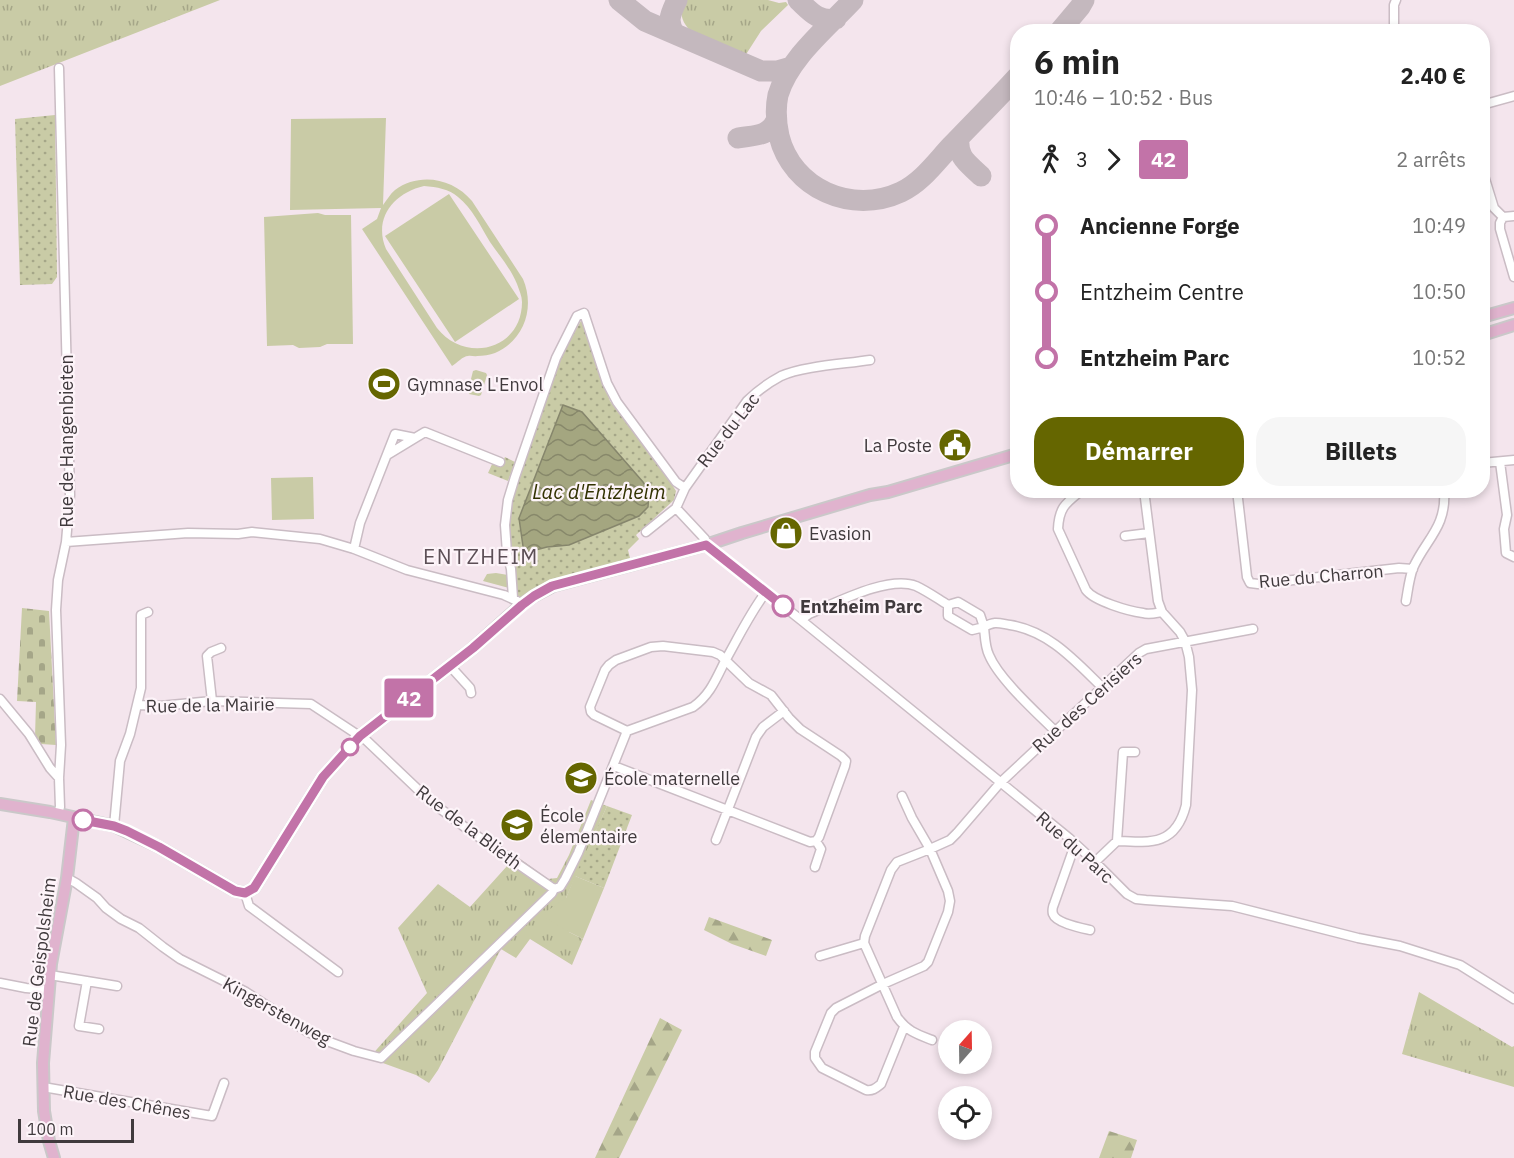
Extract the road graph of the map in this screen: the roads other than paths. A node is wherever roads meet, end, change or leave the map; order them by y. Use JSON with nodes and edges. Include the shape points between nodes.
{"nodes":[{"id":1,"x":1396,"y":0,"type":"edge"},
{"id":2,"x":1394,"y":24,"type":"edge"},
{"id":3,"x":59,"y":68,"type":"dead end"},
{"id":4,"x":1514,"y":96,"type":"edge"},
{"id":5,"x":1490,"y":103,"type":"edge"},
{"id":6,"x":1490,"y":195,"type":"edge"},
{"id":7,"x":1514,"y":216,"type":"edge"},
{"id":8,"x":1503,"y":217,"type":"junction"},
{"id":9,"x":1514,"y":277,"type":"edge"},
{"id":10,"x":1514,"y":308,"type":"edge"},
{"id":11,"x":1490,"y":315,"type":"edge"},
{"id":12,"x":1514,"y":317,"type":"edge"},
{"id":13,"x":1514,"y":325,"type":"edge"},
{"id":14,"x":1490,"y":332,"type":"edge"},
{"id":15,"x":870,"y":360,"type":"dead end"},
{"id":16,"x":415,"y":438,"type":"junction"},
{"id":17,"x":387,"y":455,"type":"junction"},
{"id":18,"x":1010,"y":456,"type":"edge"},
{"id":19,"x":1514,"y":460,"type":"edge"},
{"id":20,"x":500,"y":462,"type":"dead end"},
{"id":21,"x":1500,"y":462,"type":"junction"},
{"id":22,"x":1490,"y":463,"type":"edge"},
{"id":23,"x":685,"y":488,"type":"junction"},
{"id":24,"x":1072,"y":498,"type":"edge"},
{"id":25,"x":1145,"y":498,"type":"edge"},
{"id":26,"x":1238,"y":498,"type":"edge"},
{"id":27,"x":1443,"y":498,"type":"edge"},
{"id":28,"x":676,"y":508,"type":"junction"},
{"id":29,"x":646,"y":532,"type":"dead end"},
{"id":30,"x":1149,"y":533,"type":"junction"},
{"id":31,"x":1125,"y":536,"type":"dead end"},
{"id":32,"x":66,"y":542,"type":"junction"},
{"id":33,"x":706,"y":545,"type":"junction"},
{"id":34,"x":354,"y":549,"type":"junction"},
{"id":35,"x":1514,"y":557,"type":"edge"},
{"id":36,"x":1413,"y":569,"type":"junction"},
{"id":37,"x":766,"y":592,"type":"junction"},
{"id":38,"x":517,"y":601,"type":"junction"},
{"id":39,"x":1407,"y":601,"type":"dead end"},
{"id":40,"x":948,"y":606,"type":"junction"},
{"id":41,"x":148,"y":612,"type":"dead end"},
{"id":42,"x":1162,"y":612,"type":"junction"},
{"id":43,"x":801,"y":620,"type":"junction"},
{"id":44,"x":984,"y":627,"type":"junction"},
{"id":45,"x":1253,"y":629,"type":"dead end"},
{"id":46,"x":1185,"y":641,"type":"junction"},
{"id":47,"x":221,"y":648,"type":"dead end"},
{"id":48,"x":726,"y":660,"type":"junction"},
{"id":49,"x":450,"y":666,"type":"junction"},
{"id":50,"x":1102,"y":687,"type":"junction"},
{"id":51,"x":471,"y":693,"type":"dead end"},
{"id":52,"x":0,"y":699,"type":"edge"},
{"id":53,"x":212,"y":701,"type":"junction"},
{"id":54,"x":138,"y":705,"type":"junction"},
{"id":55,"x":784,"y":711,"type":"junction"},
{"id":56,"x":1055,"y":730,"type":"junction"},
{"id":57,"x":627,"y":731,"type":"junction"},
{"id":58,"x":360,"y":736,"type":"junction"},
{"id":59,"x":1135,"y":752,"type":"dead end"},
{"id":60,"x":614,"y":766,"type":"junction"},
{"id":61,"x":59,"y":778,"type":"junction"},
{"id":62,"x":1000,"y":783,"type":"junction"},
{"id":63,"x":902,"y":796,"type":"dead end"},
{"id":64,"x":0,"y":804,"type":"edge"},
{"id":65,"x":728,"y":810,"type":"junction"},
{"id":66,"x":58,"y":813,"type":"junction"},
{"id":67,"x":74,"y":818,"type":"junction"},
{"id":68,"x":114,"y":826,"type":"junction"},
{"id":69,"x":716,"y":840,"type":"dead end"},
{"id":70,"x":816,"y":841,"type":"junction"},
{"id":71,"x":1117,"y":841,"type":"junction"},
{"id":72,"x":1078,"y":848,"type":"junction"},
{"id":73,"x":930,"y":849,"type":"junction"},
{"id":74,"x":1095,"y":862,"type":"junction"},
{"id":75,"x":815,"y":867,"type":"dead end"},
{"id":76,"x":67,"y":878,"type":"junction"},
{"id":77,"x":554,"y":889,"type":"junction"},
{"id":78,"x":245,"y":893,"type":"junction"},
{"id":79,"x":1090,"y":930,"type":"dead end"},
{"id":80,"x":864,"y":943,"type":"junction"},
{"id":81,"x":819,"y":956,"type":"dead end"},
{"id":82,"x":338,"y":972,"type":"dead end"},
{"id":83,"x":50,"y":975,"type":"junction"},
{"id":84,"x":87,"y":981,"type":"junction"},
{"id":85,"x":0,"y":983,"type":"edge"},
{"id":86,"x":883,"y":984,"type":"junction"},
{"id":87,"x":117,"y":986,"type":"dead end"},
{"id":88,"x":49,"y":990,"type":"junction"},
{"id":89,"x":1514,"y":999,"type":"edge"},
{"id":90,"x":904,"y":1027,"type":"junction"},
{"id":91,"x":99,"y":1029,"type":"dead end"},
{"id":92,"x":932,"y":1040,"type":"dead end"},
{"id":93,"x":224,"y":1083,"type":"dead end"},
{"id":94,"x":43,"y":1087,"type":"junction"},
{"id":95,"x":54,"y":1158,"type":"edge"}],
"edges":[{"from":1,"to":2,"type":"street"},
{"from":3,"to":32,"type":"street","name":"Rue de Hangenbieten","via":[[70,495]]},
{"from":4,"to":5,"type":"street"},
{"from":6,"to":8,"type":"street","via":[[1494,208]]},
{"from":7,"to":8,"type":"street"},
{"from":8,"to":9,"type":"street","via":[[1500,229]]},
{"from":10,"to":11,"type":"main road"},
{"from":10,"to":12,"type":"main road"},
{"from":13,"to":14,"type":"main road"},
{"from":15,"to":23,"type":"street","name":"Rue du Lac","via":[[783,375],[759,389]]},
{"from":16,"to":17,"type":"street"},
{"from":16,"to":17,"type":"street","via":[[395,434]]},
{"from":16,"to":20,"type":"street","via":[[425,432]]},
{"from":17,"to":34,"type":"street"},
{"from":18,"to":33,"type":"main road"},
{"from":19,"to":21,"type":"street"},
{"from":21,"to":22,"type":"street"},
{"from":21,"to":35,"type":"street","via":[[1507,516],[1506,553]]},
{"from":23,"to":28,"type":"street","name":"Rue du Lac"},
{"from":23,"to":38,"type":"street","via":[[676,482],[617,402],[584,314],[577,316],[556,358],[508,501],[507,553]]},
{"from":24,"to":42,"type":"street","via":[[1061,510],[1058,529],[1089,594],[1143,614]]},
{"from":25,"to":30,"type":"street"},
{"from":26,"to":36,"type":"street","name":"Rue du Charron","via":[[1250,583]]},
{"from":27,"to":36,"type":"street","via":[[1434,535]]},
{"from":28,"to":29,"type":"street","name":"Rue du Lac"},
{"from":28,"to":33,"type":"street","via":[[705,539]]},
{"from":30,"to":31,"type":"street"},
{"from":30,"to":42,"type":"street"},
{"from":32,"to":34,"type":"street","via":[[252,532],[321,540]]},
{"from":32,"to":61,"type":"street","name":"Rue de Hangenbieten","via":[[56,610]]},
{"from":33,"to":37,"type":"street","name":"Rue du Parc"},
{"from":33,"to":38,"type":"main road","via":[[552,586]]},
{"from":34,"to":38,"type":"street","via":[[407,570]]},
{"from":36,"to":39,"type":"street"},
{"from":37,"to":43,"type":"street","name":"Rue du Parc"},
{"from":37,"to":48,"type":"street"},
{"from":38,"to":49,"type":"main road","via":[[473,648]]},
{"from":40,"to":43,"type":"street","via":[[914,586],[900,583],[881,585]]},
{"from":40,"to":44,"type":"street","via":[[958,602],[980,615]]},
{"from":40,"to":44,"type":"street","via":[[948,615],[972,630]]},
{"from":41,"to":54,"type":"street","via":[[141,615]]},
{"from":42,"to":46,"type":"street"},
{"from":43,"to":62,"type":"street","name":"Rue du Parc"},
{"from":44,"to":50,"type":"street","via":[[994,622],[1016,626],[1051,640]]},
{"from":44,"to":56,"type":"street","via":[[989,656],[1003,677]]},
{"from":45,"to":46,"type":"street","name":"Rue des Cerisiers"},
{"from":46,"to":50,"type":"street","name":"Rue des Cerisiers","via":[[1146,649]]},
{"from":46,"to":71,"type":"street","via":[[1192,690],[1183,817],[1165,838]]},
{"from":47,"to":53,"type":"street","via":[[207,656]]},
{"from":48,"to":55,"type":"street","via":[[749,683],[771,695]]},
{"from":48,"to":57,"type":"street","via":[[709,692],[693,707]]},
{"from":48,"to":57,"type":"street","via":[[712,652],[663,646],[609,664],[591,712]]},
{"from":49,"to":51,"type":"street"},
{"from":49,"to":58,"type":"main road"},
{"from":50,"to":56,"type":"street","name":"Rue des Cerisiers"},
{"from":52,"to":61,"type":"street"},
{"from":53,"to":54,"type":"street","name":"Rue de la Mairie"},
{"from":53,"to":58,"type":"street","name":"Rue de la Mairie","via":[[311,704]]},
{"from":54,"to":68,"type":"street","name":"Rue de la Mairie","via":[[120,761]]},
{"from":55,"to":65,"type":"street","via":[[756,737]]},
{"from":55,"to":70,"type":"street","via":[[800,729],[846,761]]},
{"from":56,"to":62,"type":"street","name":"Rue des Cerisiers"},
{"from":57,"to":60,"type":"street"},
{"from":58,"to":77,"type":"street","name":"Rue de la Blieth","via":[[430,801]]},
{"from":58,"to":78,"type":"main road","via":[[323,777],[254,888]]},
{"from":59,"to":71,"type":"street","via":[[1123,752]]},
{"from":60,"to":65,"type":"street"},
{"from":60,"to":77,"type":"street","via":[[574,862],[560,886]]},
{"from":61,"to":66,"type":"street","name":"Rue de Hangenbieten"},
{"from":62,"to":72,"type":"street","name":"Rue du Parc"},
{"from":62,"to":73,"type":"street","name":"Rue des Cerisiers","via":[[950,840]]},
{"from":63,"to":73,"type":"street"},
{"from":64,"to":66,"type":"main road"},
{"from":65,"to":69,"type":"street"},
{"from":65,"to":70,"type":"street"},
{"from":66,"to":67,"type":"main road"},
{"from":67,"to":68,"type":"main road"},
{"from":67,"to":76,"type":"main road","name":"Rue de Geispolsheim"},
{"from":68,"to":78,"type":"main road"},
{"from":70,"to":75,"type":"street","via":[[821,849]]},
{"from":71,"to":74,"type":"street"},
{"from":72,"to":74,"type":"street","name":"Rue du Parc"},
{"from":72,"to":79,"type":"street","via":[[1072,854],[1052,912],[1055,918]]},
{"from":73,"to":80,"type":"street","name":"Rue des Cerisiers","via":[[897,862],[891,870]]},
{"from":73,"to":86,"type":"street","via":[[948,891],[948,912],[928,962]]},
{"from":74,"to":89,"type":"street","name":"Rue du Parc","via":[[1136,899],[1232,906],[1400,946],[1460,965]]},
{"from":76,"to":77,"type":"street","name":"Kingerstenweg","via":[[180,959],[246,992],[300,1028],[334,1044],[381,1058]]},
{"from":76,"to":83,"type":"main road","name":"Rue de Geispolsheim"},
{"from":78,"to":82,"type":"street","via":[[249,906]]},
{"from":80,"to":81,"type":"street"},
{"from":80,"to":86,"type":"street"},
{"from":83,"to":84,"type":"street"},
{"from":83,"to":88,"type":"main road","name":"Rue de Geispolsheim"},
{"from":84,"to":87,"type":"street"},
{"from":84,"to":91,"type":"street","via":[[79,1026]]},
{"from":85,"to":88,"type":"street"},
{"from":86,"to":90,"type":"street"},
{"from":86,"to":90,"type":"street","via":[[831,1013],[815,1058],[822,1068],[866,1090],[877,1088]]},
{"from":88,"to":94,"type":"main road","name":"Rue de Geispolsheim"},
{"from":90,"to":92,"type":"street"},
{"from":93,"to":94,"type":"street","name":"Rue des Chênes","via":[[212,1116]]},
{"from":94,"to":95,"type":"main road","name":"Rue de Geispolsheim"}]}
